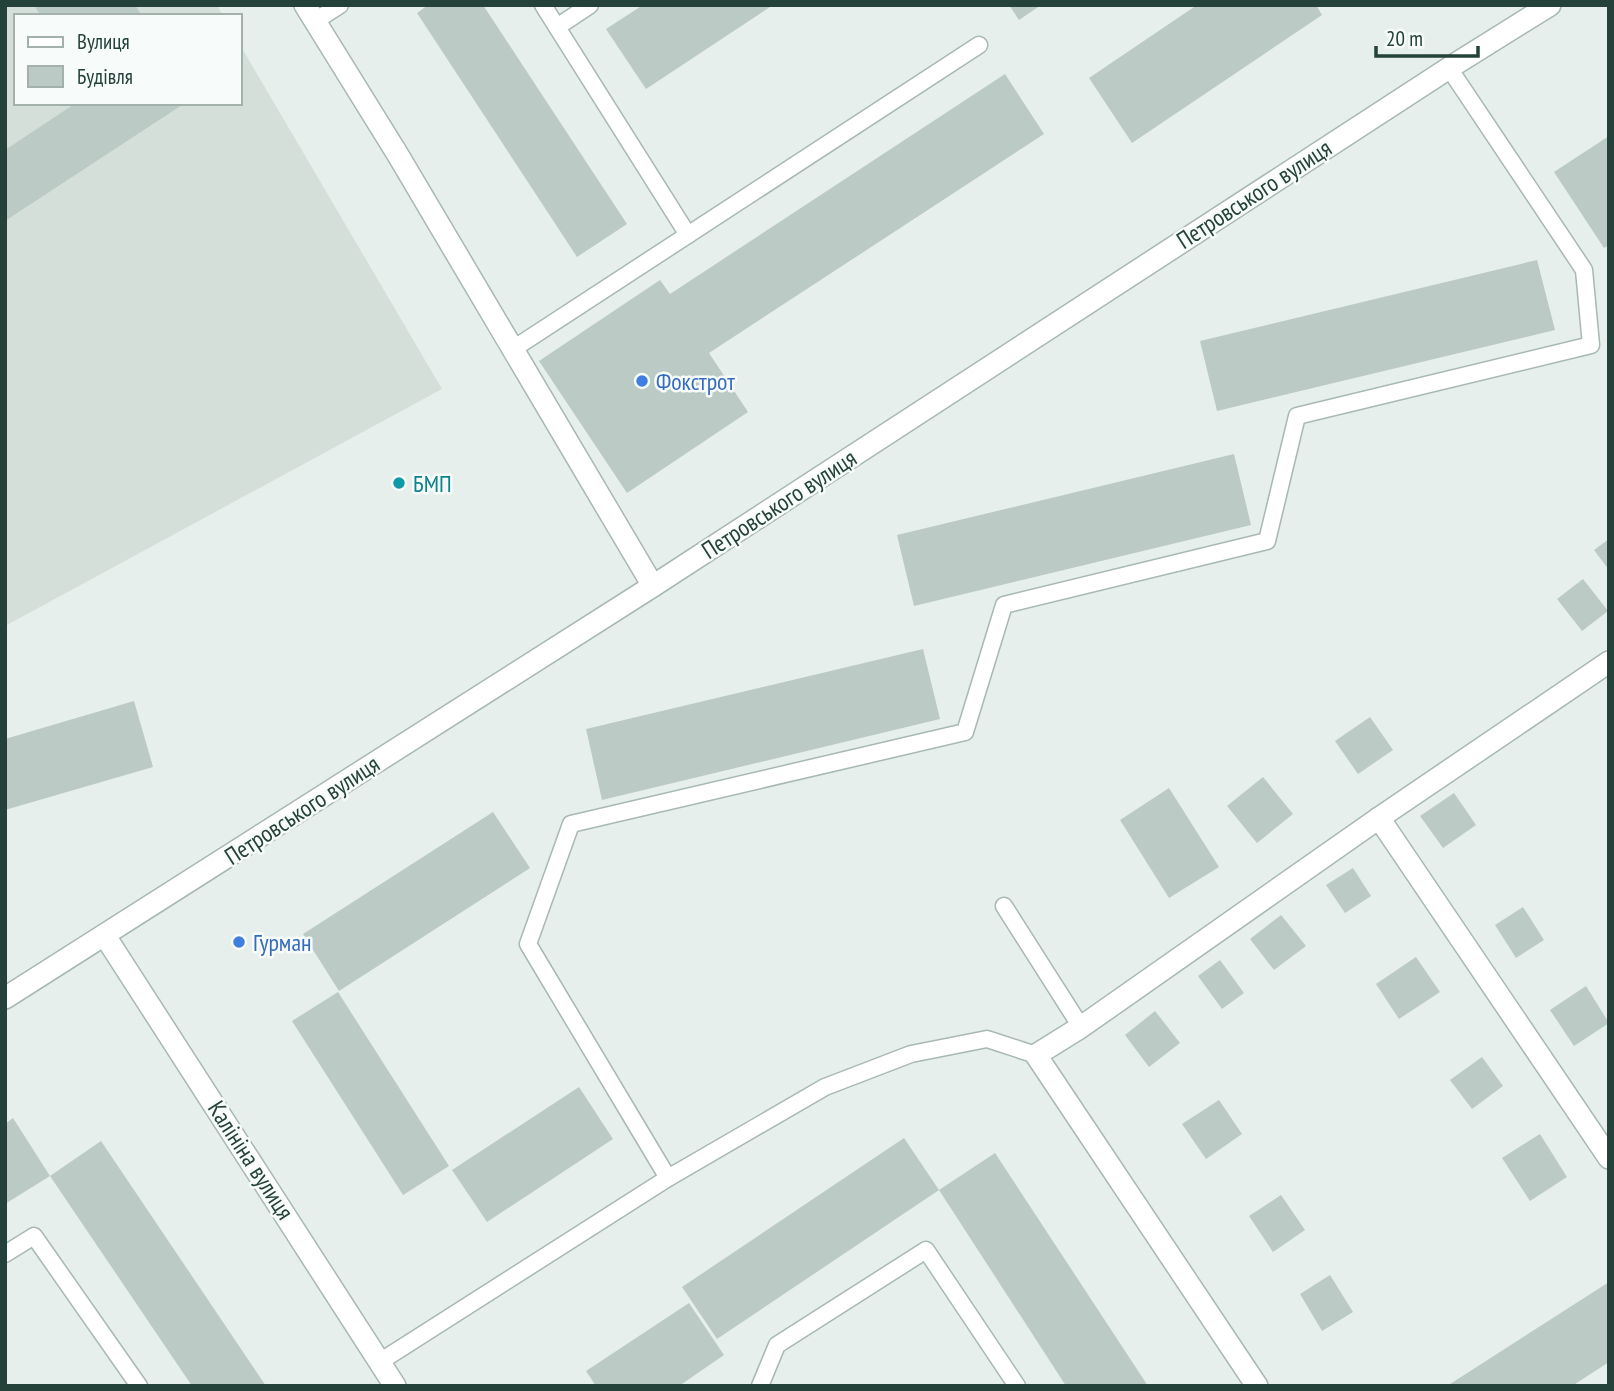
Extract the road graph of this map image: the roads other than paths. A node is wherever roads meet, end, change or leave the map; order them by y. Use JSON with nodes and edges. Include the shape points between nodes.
{"nodes":[{"id":1,"x":340,"y":5,"type":"edge"},
{"id":2,"x":543,"y":5,"type":"edge"},
{"id":3,"x":590,"y":5,"type":"edge"},
{"id":4,"x":1550,"y":5,"type":"edge"},
{"id":5,"x":310,"y":13,"type":"edge"},
{"id":6,"x":557,"y":27,"type":"junction"},
{"id":7,"x":979,"y":45,"type":"dead end"},
{"id":8,"x":1449,"y":68,"type":"junction"},
{"id":9,"x":688,"y":235,"type":"junction"},
{"id":10,"x":513,"y":349,"type":"junction"},
{"id":11,"x":653,"y":586,"type":"junction"},
{"id":12,"x":1609,"y":662,"type":"edge"},
{"id":13,"x":1379,"y":818,"type":"junction"},
{"id":14,"x":1004,"y":906,"type":"dead end"},
{"id":15,"x":105,"y":936,"type":"junction"},
{"id":16,"x":5,"y":998,"type":"edge"},
{"id":17,"x":1081,"y":1027,"type":"junction"},
{"id":18,"x":1036,"y":1055,"type":"junction"},
{"id":19,"x":1609,"y":1158,"type":"edge"},
{"id":20,"x":668,"y":1178,"type":"junction"},
{"id":21,"x":5,"y":1254,"type":"edge"},
{"id":22,"x":381,"y":1361,"type":"junction"},
{"id":23,"x":139,"y":1386,"type":"edge"},
{"id":24,"x":396,"y":1386,"type":"edge"},
{"id":25,"x":760,"y":1386,"type":"edge"},
{"id":26,"x":1017,"y":1386,"type":"edge"},
{"id":27,"x":1257,"y":1386,"type":"edge"}],
"edges":[{"from":1,"to":5,"type":"lane"},
{"from":2,"to":6,"type":"lane"},
{"from":3,"to":6,"type":"lane"},
{"from":4,"to":8,"type":"street","name":"Петровського вулиця"},
{"from":5,"to":10,"type":"street"},
{"from":6,"to":9,"type":"lane"},
{"from":7,"to":9,"type":"lane"},
{"from":8,"to":11,"type":"street","name":"Петровського вулиця"},
{"from":8,"to":20,"type":"lane","via":[[1584,270],[1591,345],[1297,416],[1267,541],[1004,606],[965,732],[571,824],[528,944]]},
{"from":9,"to":10,"type":"lane"},
{"from":10,"to":11,"type":"street"},
{"from":11,"to":15,"type":"street","name":"Петровського вулиця"},
{"from":12,"to":13,"type":"street"},
{"from":13,"to":17,"type":"street"},
{"from":13,"to":19,"type":"street"},
{"from":14,"to":17,"type":"lane"},
{"from":15,"to":16,"type":"street","name":"Петровського вулиця"},
{"from":15,"to":22,"type":"street","name":"Калініна вулиця"},
{"from":17,"to":18,"type":"street"},
{"from":18,"to":20,"type":"lane","via":[[987,1039],[911,1054],[825,1087]]},
{"from":18,"to":27,"type":"street"},
{"from":20,"to":22,"type":"lane"},
{"from":21,"to":23,"type":"lane","via":[[34,1236]]},
{"from":22,"to":24,"type":"street","name":"Калініна вулиця"},
{"from":25,"to":26,"type":"lane","via":[[777,1345],[926,1250]]}]}
